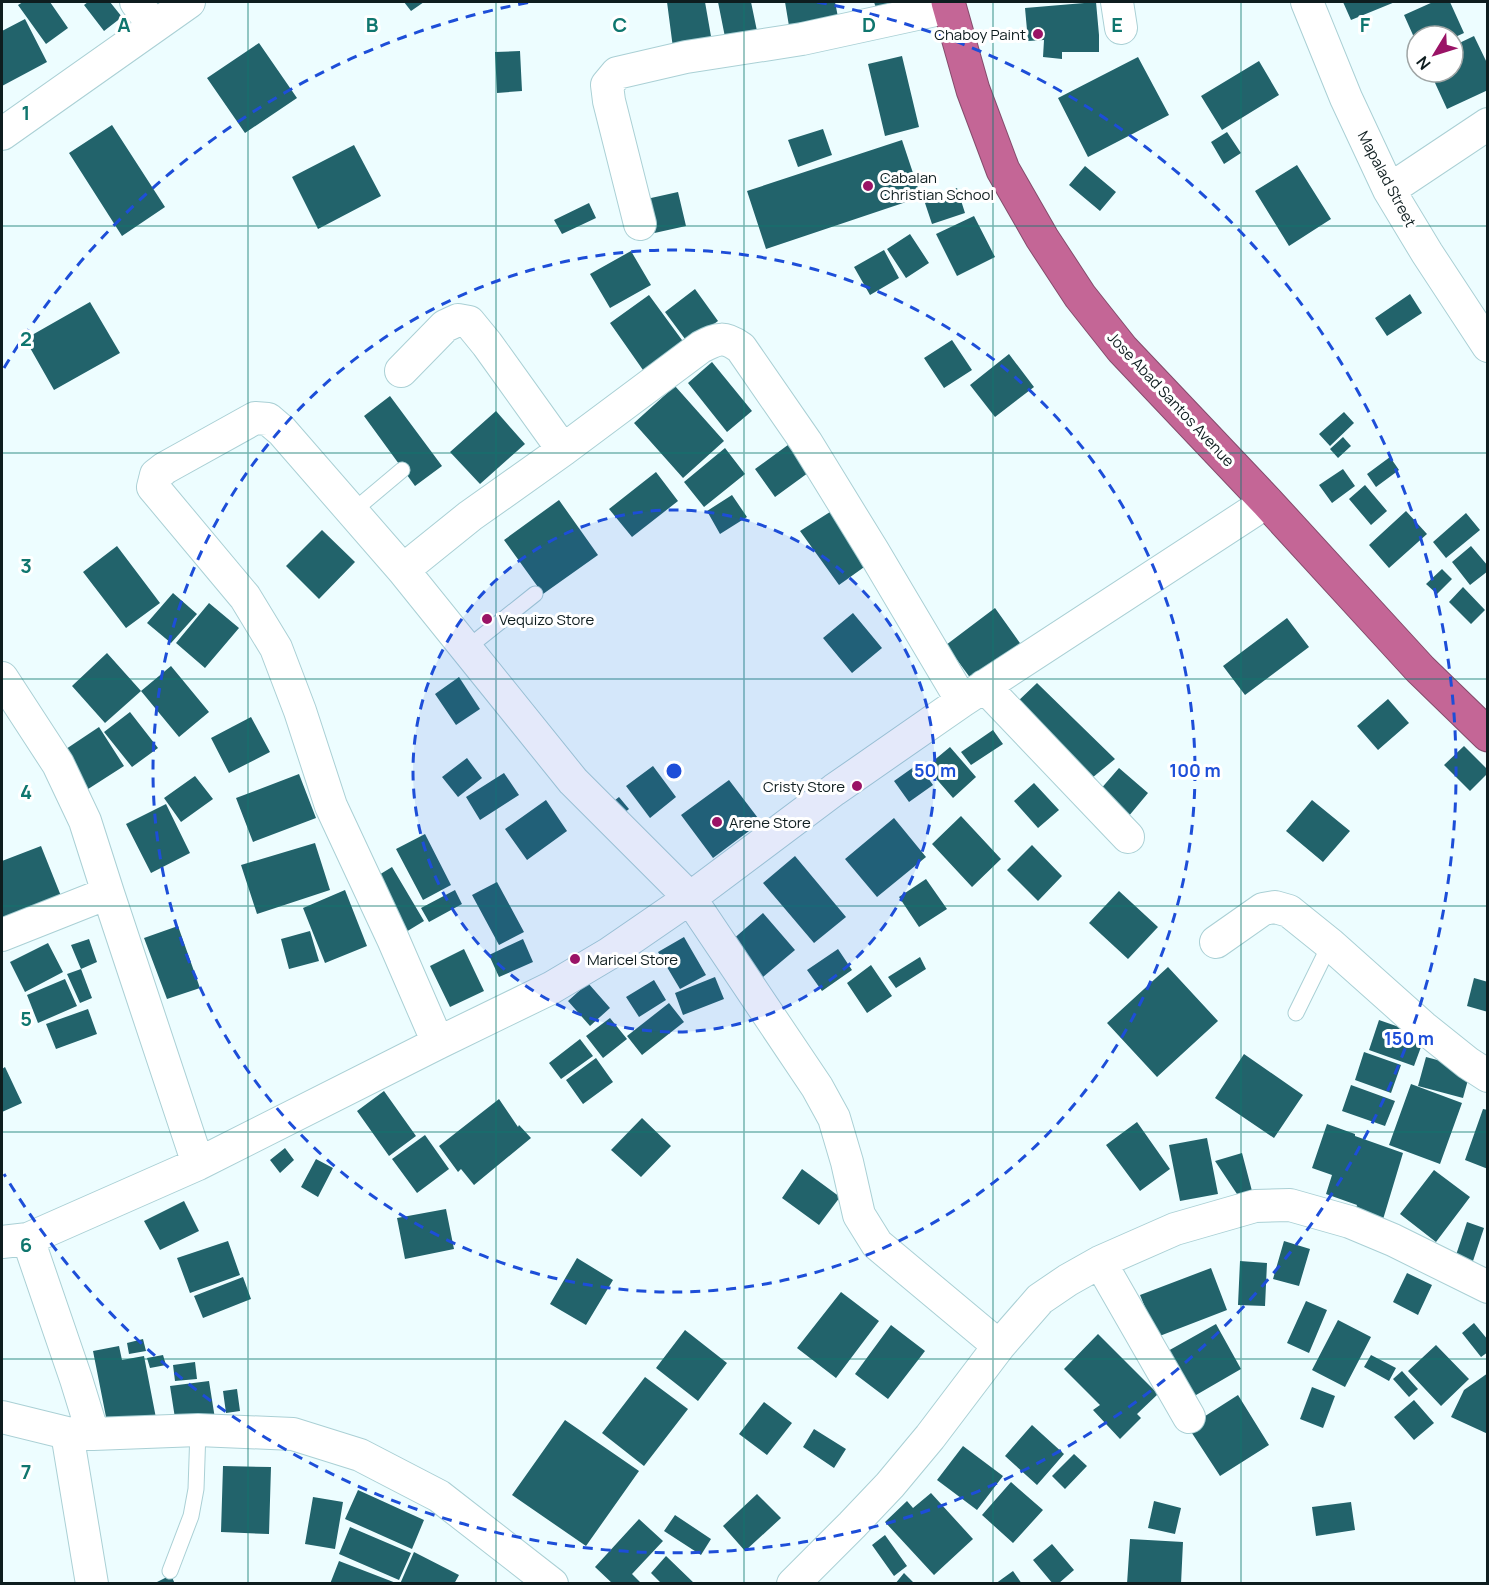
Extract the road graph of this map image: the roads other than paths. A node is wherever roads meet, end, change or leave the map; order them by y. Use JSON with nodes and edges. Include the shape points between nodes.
{"nodes":[{"id":1,"x":189,"y":2,"type":"edge"},
{"id":2,"x":1307,"y":2,"type":"edge"},
{"id":3,"x":948,"y":4,"type":"edge"},
{"id":4,"x":145,"y":13,"type":"edge"},
{"id":5,"x":1488,"y":124,"type":"edge"},
{"id":6,"x":2,"y":134,"type":"edge"},
{"id":7,"x":1389,"y":190,"type":"junction"},
{"id":8,"x":640,"y":224,"type":"dead end"},
{"id":9,"x":1488,"y":346,"type":"edge"},
{"id":10,"x":401,"y":371,"type":"dead end"},
{"id":11,"x":563,"y":450,"type":"junction"},
{"id":12,"x":402,"y":470,"type":"dead end"},
{"id":13,"x":1267,"y":502,"type":"junction"},
{"id":14,"x":352,"y":512,"type":"junction"},
{"id":15,"x":403,"y":570,"type":"junction"},
{"id":16,"x":535,"y":594,"type":"dead end"},
{"id":17,"x":466,"y":649,"type":"junction"},
{"id":18,"x":2,"y":678,"type":"edge"},
{"id":19,"x":973,"y":693,"type":"junction"},
{"id":20,"x":1488,"y":735,"type":"edge"},
{"id":21,"x":1128,"y":837,"type":"dead end"},
{"id":22,"x":108,"y":893,"type":"junction"},
{"id":23,"x":690,"y":898,"type":"junction"},
{"id":24,"x":2,"y":935,"type":"edge"},
{"id":25,"x":1216,"y":942,"type":"dead end"},
{"id":26,"x":1330,"y":944,"type":"junction"},
{"id":27,"x":1296,"y":1012,"type":"dead end"},
{"id":28,"x":438,"y":1043,"type":"junction"},
{"id":29,"x":1488,"y":1076,"type":"edge"},
{"id":30,"x":198,"y":1164,"type":"junction"},
{"id":31,"x":15,"y":1240,"type":"edge"},
{"id":32,"x":1100,"y":1262,"type":"junction"},
{"id":33,"x":1488,"y":1287,"type":"edge"},
{"id":34,"x":999,"y":1346,"type":"junction"},
{"id":35,"x":2,"y":1417,"type":"edge"},
{"id":36,"x":1189,"y":1417,"type":"dead end"},
{"id":37,"x":198,"y":1430,"type":"junction"},
{"id":38,"x":80,"y":1434,"type":"junction"},
{"id":39,"x":170,"y":1570,"type":"dead end"},
{"id":40,"x":92,"y":1584,"type":"edge"},
{"id":41,"x":552,"y":1584,"type":"edge"},
{"id":42,"x":793,"y":1584,"type":"edge"}],
"edges":[{"from":1,"to":4,"type":"street"},
{"from":2,"to":7,"type":"street","name":"Mapalad Street"},
{"from":3,"to":8,"type":"street","via":[[802,39],[686,57],[617,73],[608,85],[609,101]]},
{"from":3,"to":13,"type":"highway","name":"Jose Abad Santos Avenue","via":[[973,90],[1003,170],[1042,238],[1080,296],[1122,349]]},
{"from":4,"to":6,"type":"street"},
{"from":5,"to":7,"type":"street"},
{"from":7,"to":9,"type":"street","name":"Mapalad Street"},
{"from":10,"to":11,"type":"street","via":[[445,326],[458,320],[469,322]]},
{"from":11,"to":15,"type":"street"},
{"from":11,"to":19,"type":"street","via":[[701,348],[718,339],[731,341],[741,348],[806,442],[873,551]]},
{"from":12,"to":14,"type":"lane"},
{"from":13,"to":19,"type":"street"},
{"from":13,"to":20,"type":"highway","name":"Jose Abad Santos Avenue","via":[[1420,669]]},
{"from":14,"to":15,"type":"street"},
{"from":14,"to":28,"type":"street","via":[[268,419],[255,418],[165,468],[156,475],[153,487],[245,597],[276,648],[331,806]]},
{"from":15,"to":17,"type":"street"},
{"from":16,"to":17,"type":"lane"},
{"from":17,"to":23,"type":"street","via":[[573,781]]},
{"from":18,"to":22,"type":"street","via":[[71,790]]},
{"from":19,"to":21,"type":"street"},
{"from":19,"to":23,"type":"street"},
{"from":22,"to":24,"type":"street"},
{"from":22,"to":30,"type":"street"},
{"from":23,"to":28,"type":"street","via":[[551,988]]},
{"from":23,"to":34,"type":"street","via":[[834,1118],[859,1215],[877,1244]]},
{"from":25,"to":26,"type":"street","via":[[1263,909],[1275,908],[1289,911]]},
{"from":26,"to":27,"type":"lane"},
{"from":26,"to":29,"type":"street","via":[[1423,1027]]},
{"from":28,"to":30,"type":"street"},
{"from":30,"to":31,"type":"street"},
{"from":31,"to":38,"type":"street","via":[[76,1379]]},
{"from":32,"to":33,"type":"street","via":[[1174,1230],[1255,1206],[1290,1205],[1393,1239]]},
{"from":32,"to":34,"type":"street","via":[[1040,1299]]},
{"from":32,"to":36,"type":"street"},
{"from":34,"to":42,"type":"street","via":[[890,1485]]},
{"from":35,"to":38,"type":"street"},
{"from":37,"to":38,"type":"street"},
{"from":37,"to":39,"type":"lane","via":[[191,1516]]},
{"from":37,"to":41,"type":"street","via":[[293,1434],[360,1455],[439,1496]]},
{"from":38,"to":40,"type":"street"}]}
